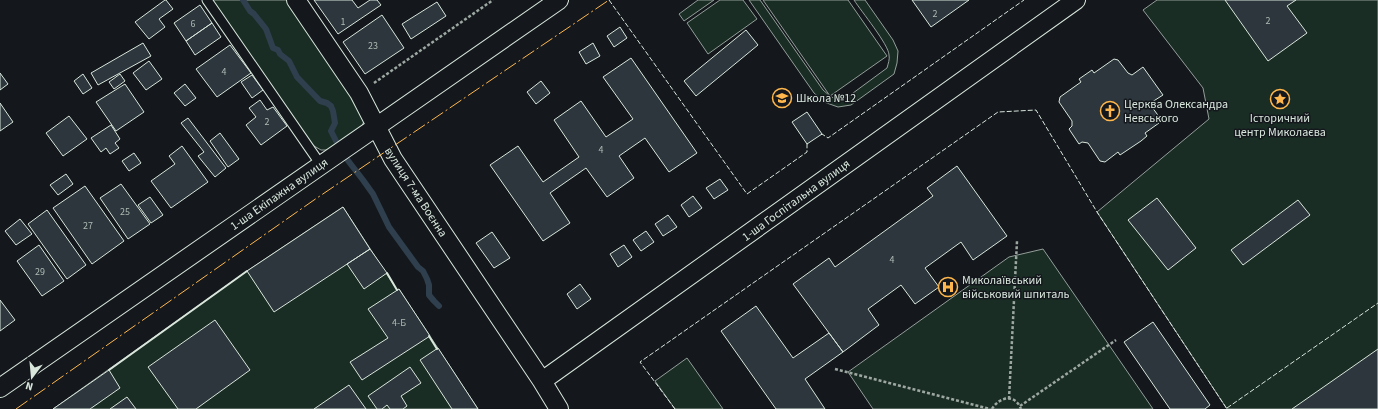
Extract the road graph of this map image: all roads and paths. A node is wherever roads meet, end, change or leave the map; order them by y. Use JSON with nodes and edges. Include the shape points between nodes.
{"nodes":[{"id":1,"x":207,"y":0,"type":"edge"},
{"id":2,"x":296,"y":0,"type":"edge"},
{"id":3,"x":493,"y":0,"type":"edge"},
{"id":4,"x":559,"y":0,"type":"edge"},
{"id":5,"x":1076,"y":0,"type":"edge"},
{"id":6,"x":359,"y":93,"type":"junction"},
{"id":7,"x":376,"y":127,"type":"junction"},
{"id":8,"x":321,"y":165,"type":"junction"},
{"id":9,"x":1017,"y":241,"type":"dead end"},
{"id":10,"x":1116,"y":340,"type":"dead end"},
{"id":11,"x":835,"y":369,"type":"dead end"},
{"id":12,"x":542,"y":381,"type":"junction"},
{"id":13,"x":0,"y":388,"type":"edge"},
{"id":14,"x":1008,"y":399,"type":"junction"},
{"id":15,"x":1021,"y":408,"type":"edge"},
{"id":16,"x":559,"y":409,"type":"edge"},
{"id":17,"x":991,"y":409,"type":"edge"}],
"edges":[{"from":1,"to":8,"type":"lane"},
{"from":2,"to":6,"type":"street","name":"вулиця 7-ма Воєнна"},
{"from":3,"to":6,"type":"path"},
{"from":4,"to":7,"type":"street","name":"1-ша Екіпажна вулиця"},
{"from":5,"to":12,"type":"street","name":"1-ша Госпітальна вулиця"},
{"from":6,"to":7,"type":"street","name":"вулиця 7-ма Воєнна"},
{"from":7,"to":8,"type":"street","name":"1-ша Екіпажна вулиця"},
{"from":7,"to":12,"type":"street","name":"вулиця 7-ма Воєнна","via":[[393,159]]},
{"from":8,"to":13,"type":"street","name":"1-ша Екіпажна вулиця"},
{"from":9,"to":14,"type":"path"},
{"from":10,"to":15,"type":"path"},
{"from":11,"to":17,"type":"path"},
{"from":12,"to":16,"type":"street"},
{"from":14,"to":15,"type":"path","via":[[1015,401]]},
{"from":14,"to":17,"type":"path","via":[[995,403]]}]}
